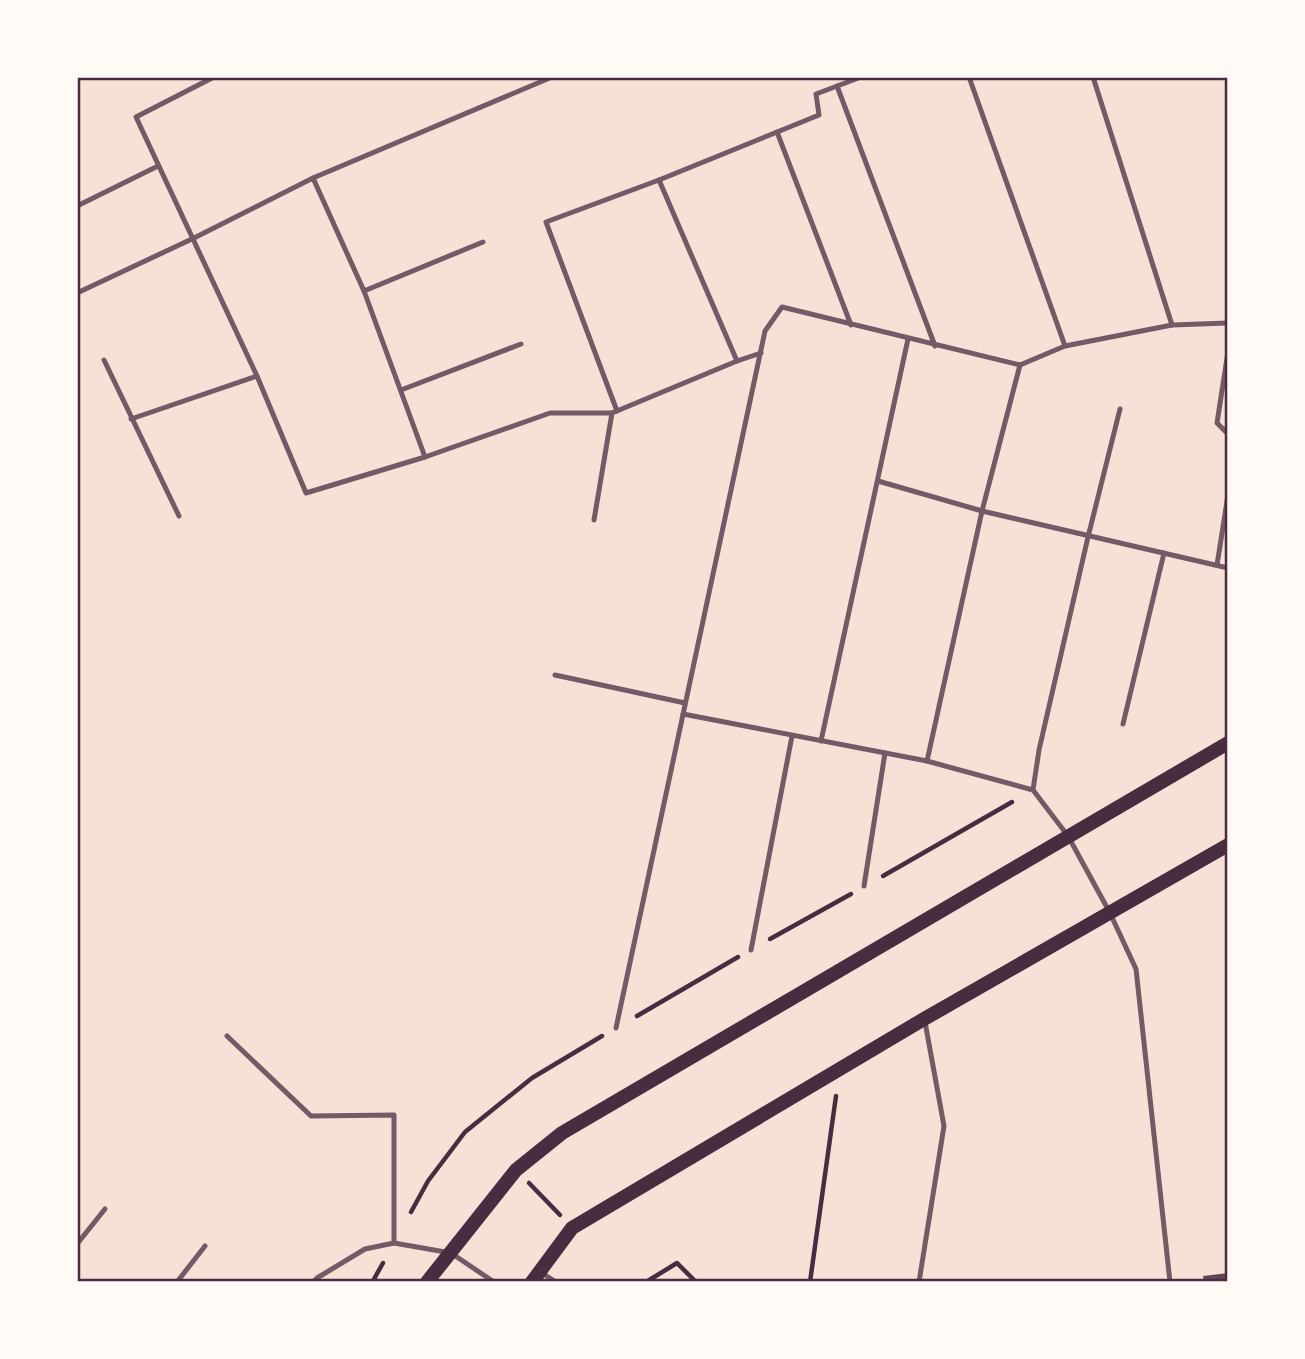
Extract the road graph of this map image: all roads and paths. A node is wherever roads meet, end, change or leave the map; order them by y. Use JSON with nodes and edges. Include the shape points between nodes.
{"nodes":[{"id":1,"x":214,"y":77,"type":"edge"},
{"id":2,"x":552,"y":77,"type":"edge"},
{"id":3,"x":860,"y":77,"type":"edge"},
{"id":4,"x":969,"y":77,"type":"edge"},
{"id":5,"x":1093,"y":77,"type":"edge"},
{"id":6,"x":837,"y":86,"type":"junction"},
{"id":7,"x":777,"y":132,"type":"junction"},
{"id":8,"x":158,"y":166,"type":"junction"},
{"id":9,"x":313,"y":178,"type":"junction"},
{"id":10,"x":659,"y":180,"type":"junction"},
{"id":11,"x":77,"y":206,"type":"edge"},
{"id":12,"x":194,"y":238,"type":"junction"},
{"id":13,"x":483,"y":242,"type":"dead end"},
{"id":14,"x":364,"y":291,"type":"junction"},
{"id":15,"x":77,"y":293,"type":"edge"},
{"id":16,"x":1228,"y":323,"type":"edge"},
{"id":17,"x":851,"y":325,"type":"junction"},
{"id":18,"x":1172,"y":325,"type":"junction"},
{"id":19,"x":908,"y":339,"type":"junction"},
{"id":20,"x":521,"y":344,"type":"dead end"},
{"id":21,"x":935,"y":346,"type":"junction"},
{"id":22,"x":1065,"y":346,"type":"junction"},
{"id":23,"x":1228,"y":352,"type":"edge"},
{"id":24,"x":761,"y":353,"type":"junction"},
{"id":25,"x":104,"y":360,"type":"dead end"},
{"id":26,"x":737,"y":361,"type":"junction"},
{"id":27,"x":1020,"y":365,"type":"junction"},
{"id":28,"x":257,"y":376,"type":"junction"},
{"id":29,"x":401,"y":390,"type":"junction"},
{"id":30,"x":1120,"y":409,"type":"dead end"},
{"id":31,"x":614,"y":412,"type":"junction"},
{"id":32,"x":131,"y":419,"type":"junction"},
{"id":33,"x":1228,"y":434,"type":"edge"},
{"id":34,"x":425,"y":457,"type":"junction"},
{"id":35,"x":878,"y":481,"type":"junction"},
{"id":36,"x":1228,"y":495,"type":"edge"},
{"id":37,"x":982,"y":511,"type":"junction"},
{"id":38,"x":179,"y":516,"type":"dead end"},
{"id":39,"x":594,"y":520,"type":"dead end"},
{"id":40,"x":1088,"y":537,"type":"junction"},
{"id":41,"x":1164,"y":553,"type":"junction"},
{"id":42,"x":1217,"y":565,"type":"junction"},
{"id":43,"x":1228,"y":568,"type":"edge"},
{"id":44,"x":555,"y":675,"type":"dead end"},
{"id":45,"x":685,"y":703,"type":"junction"},
{"id":46,"x":683,"y":713,"type":"junction"},
{"id":47,"x":1124,"y":724,"type":"dead end"},
{"id":48,"x":792,"y":736,"type":"junction"},
{"id":49,"x":821,"y":741,"type":"junction"},
{"id":50,"x":1228,"y":743,"type":"edge"},
{"id":51,"x":885,"y":754,"type":"junction"},
{"id":52,"x":927,"y":761,"type":"junction"},
{"id":53,"x":1033,"y":790,"type":"junction"},
{"id":54,"x":1068,"y":836,"type":"junction"},
{"id":55,"x":1228,"y":845,"type":"edge"},
{"id":56,"x":864,"y":886,"type":"junction"},
{"id":57,"x":1110,"y":913,"type":"junction"},
{"id":58,"x":751,"y":950,"type":"junction"},
{"id":59,"x":924,"y":1019,"type":"junction"},
{"id":60,"x":616,"y":1028,"type":"junction"},
{"id":61,"x":227,"y":1036,"type":"dead end"},
{"id":62,"x":840,"y":1069,"type":"junction"},
{"id":63,"x":516,"y":1170,"type":"junction"},
{"id":64,"x":105,"y":1209,"type":"dead end"},
{"id":65,"x":572,"y":1228,"type":"junction"},
{"id":66,"x":394,"y":1243,"type":"junction"},
{"id":67,"x":77,"y":1244,"type":"edge"},
{"id":68,"x":205,"y":1246,"type":"dead end"},
{"id":69,"x":451,"y":1253,"type":"junction"},
{"id":70,"x":536,"y":1277,"type":"edge"},
{"id":71,"x":177,"y":1282,"type":"edge"},
{"id":72,"x":313,"y":1282,"type":"edge"},
{"id":73,"x":378,"y":1282,"type":"edge"},
{"id":74,"x":427,"y":1282,"type":"edge"},
{"id":75,"x":494,"y":1282,"type":"edge"},
{"id":76,"x":556,"y":1282,"type":"edge"},
{"id":77,"x":646,"y":1282,"type":"edge"},
{"id":78,"x":696,"y":1282,"type":"edge"},
{"id":79,"x":810,"y":1282,"type":"edge"},
{"id":80,"x":919,"y":1282,"type":"edge"},
{"id":81,"x":1170,"y":1282,"type":"edge"}],
"edges":[{"from":1,"to":8,"type":"lane","via":[[135,117]]},
{"from":2,"to":9,"type":"lane"},
{"from":3,"to":6,"type":"lane"},
{"from":4,"to":22,"type":"lane"},
{"from":5,"to":18,"type":"lane"},
{"from":6,"to":7,"type":"lane","via":[[816,94],[819,115]]},
{"from":6,"to":21,"type":"lane"},
{"from":7,"to":10,"type":"lane"},
{"from":7,"to":17,"type":"lane"},
{"from":8,"to":11,"type":"lane"},
{"from":8,"to":12,"type":"lane"},
{"from":9,"to":12,"type":"lane"},
{"from":9,"to":14,"type":"lane"},
{"from":10,"to":26,"type":"lane"},
{"from":10,"to":31,"type":"lane","via":[[546,222]]},
{"from":12,"to":15,"type":"lane"},
{"from":12,"to":28,"type":"lane"},
{"from":13,"to":14,"type":"lane"},
{"from":14,"to":29,"type":"lane"},
{"from":16,"to":18,"type":"lane"},
{"from":17,"to":19,"type":"lane"},
{"from":17,"to":24,"type":"lane","via":[[782,307],[765,331]]},
{"from":18,"to":22,"type":"lane"},
{"from":19,"to":21,"type":"lane"},
{"from":19,"to":35,"type":"lane"},
{"from":20,"to":29,"type":"lane"},
{"from":21,"to":27,"type":"lane"},
{"from":22,"to":27,"type":"lane"},
{"from":23,"to":33,"type":"lane","via":[[1217,423]]},
{"from":24,"to":26,"type":"lane"},
{"from":24,"to":45,"type":"lane"},
{"from":25,"to":32,"type":"lane"},
{"from":26,"to":31,"type":"lane"},
{"from":27,"to":37,"type":"lane"},
{"from":28,"to":32,"type":"lane"},
{"from":28,"to":34,"type":"lane","via":[[306,493]]},
{"from":29,"to":34,"type":"lane"},
{"from":30,"to":40,"type":"lane"},
{"from":31,"to":34,"type":"lane","via":[[550,413]]},
{"from":31,"to":39,"type":"lane"},
{"from":32,"to":38,"type":"lane"},
{"from":35,"to":37,"type":"lane"},
{"from":35,"to":49,"type":"lane"},
{"from":36,"to":42,"type":"lane"},
{"from":37,"to":40,"type":"lane"},
{"from":37,"to":52,"type":"lane"},
{"from":40,"to":41,"type":"lane"},
{"from":40,"to":53,"type":"lane"},
{"from":41,"to":42,"type":"lane"},
{"from":41,"to":47,"type":"lane"},
{"from":42,"to":43,"type":"lane"},
{"from":44,"to":45,"type":"lane"},
{"from":45,"to":46,"type":"lane"},
{"from":46,"to":48,"type":"lane"},
{"from":46,"to":60,"type":"lane"},
{"from":48,"to":49,"type":"lane"},
{"from":48,"to":58,"type":"lane"},
{"from":49,"to":51,"type":"lane"},
{"from":50,"to":54,"type":"main road"},
{"from":51,"to":52,"type":"lane"},
{"from":51,"to":56,"type":"lane"},
{"from":52,"to":53,"type":"lane"},
{"from":53,"to":54,"type":"lane"},
{"from":53,"to":56,"type":"path"},
{"from":54,"to":57,"type":"lane"},
{"from":54,"to":63,"type":"main road","via":[[562,1133]]},
{"from":55,"to":57,"type":"main road"},
{"from":56,"to":58,"type":"path"},
{"from":57,"to":59,"type":"main road"},
{"from":57,"to":81,"type":"lane","via":[[1136,969]]},
{"from":58,"to":60,"type":"path"},
{"from":59,"to":62,"type":"main road"},
{"from":59,"to":80,"type":"lane","via":[[944,1126]]},
{"from":60,"to":66,"type":"path","via":[[532,1078],[465,1132],[428,1181]]},
{"from":61,"to":66,"type":"lane","via":[[312,1116],[394,1115]]},
{"from":62,"to":65,"type":"main road"},
{"from":62,"to":79,"type":"path"},
{"from":63,"to":65,"type":"path"},
{"from":63,"to":69,"type":"main road"},
{"from":64,"to":67,"type":"lane"},
{"from":65,"to":70,"type":"main road"},
{"from":66,"to":69,"type":"lane"},
{"from":66,"to":72,"type":"lane","via":[[365,1249]]},
{"from":66,"to":73,"type":"path","via":[[374,1279]]},
{"from":68,"to":71,"type":"lane"},
{"from":69,"to":74,"type":"main road"},
{"from":69,"to":75,"type":"lane"},
{"from":70,"to":76,"type":"lane"},
{"from":77,"to":78,"type":"path","via":[[677,1263]]}]}
